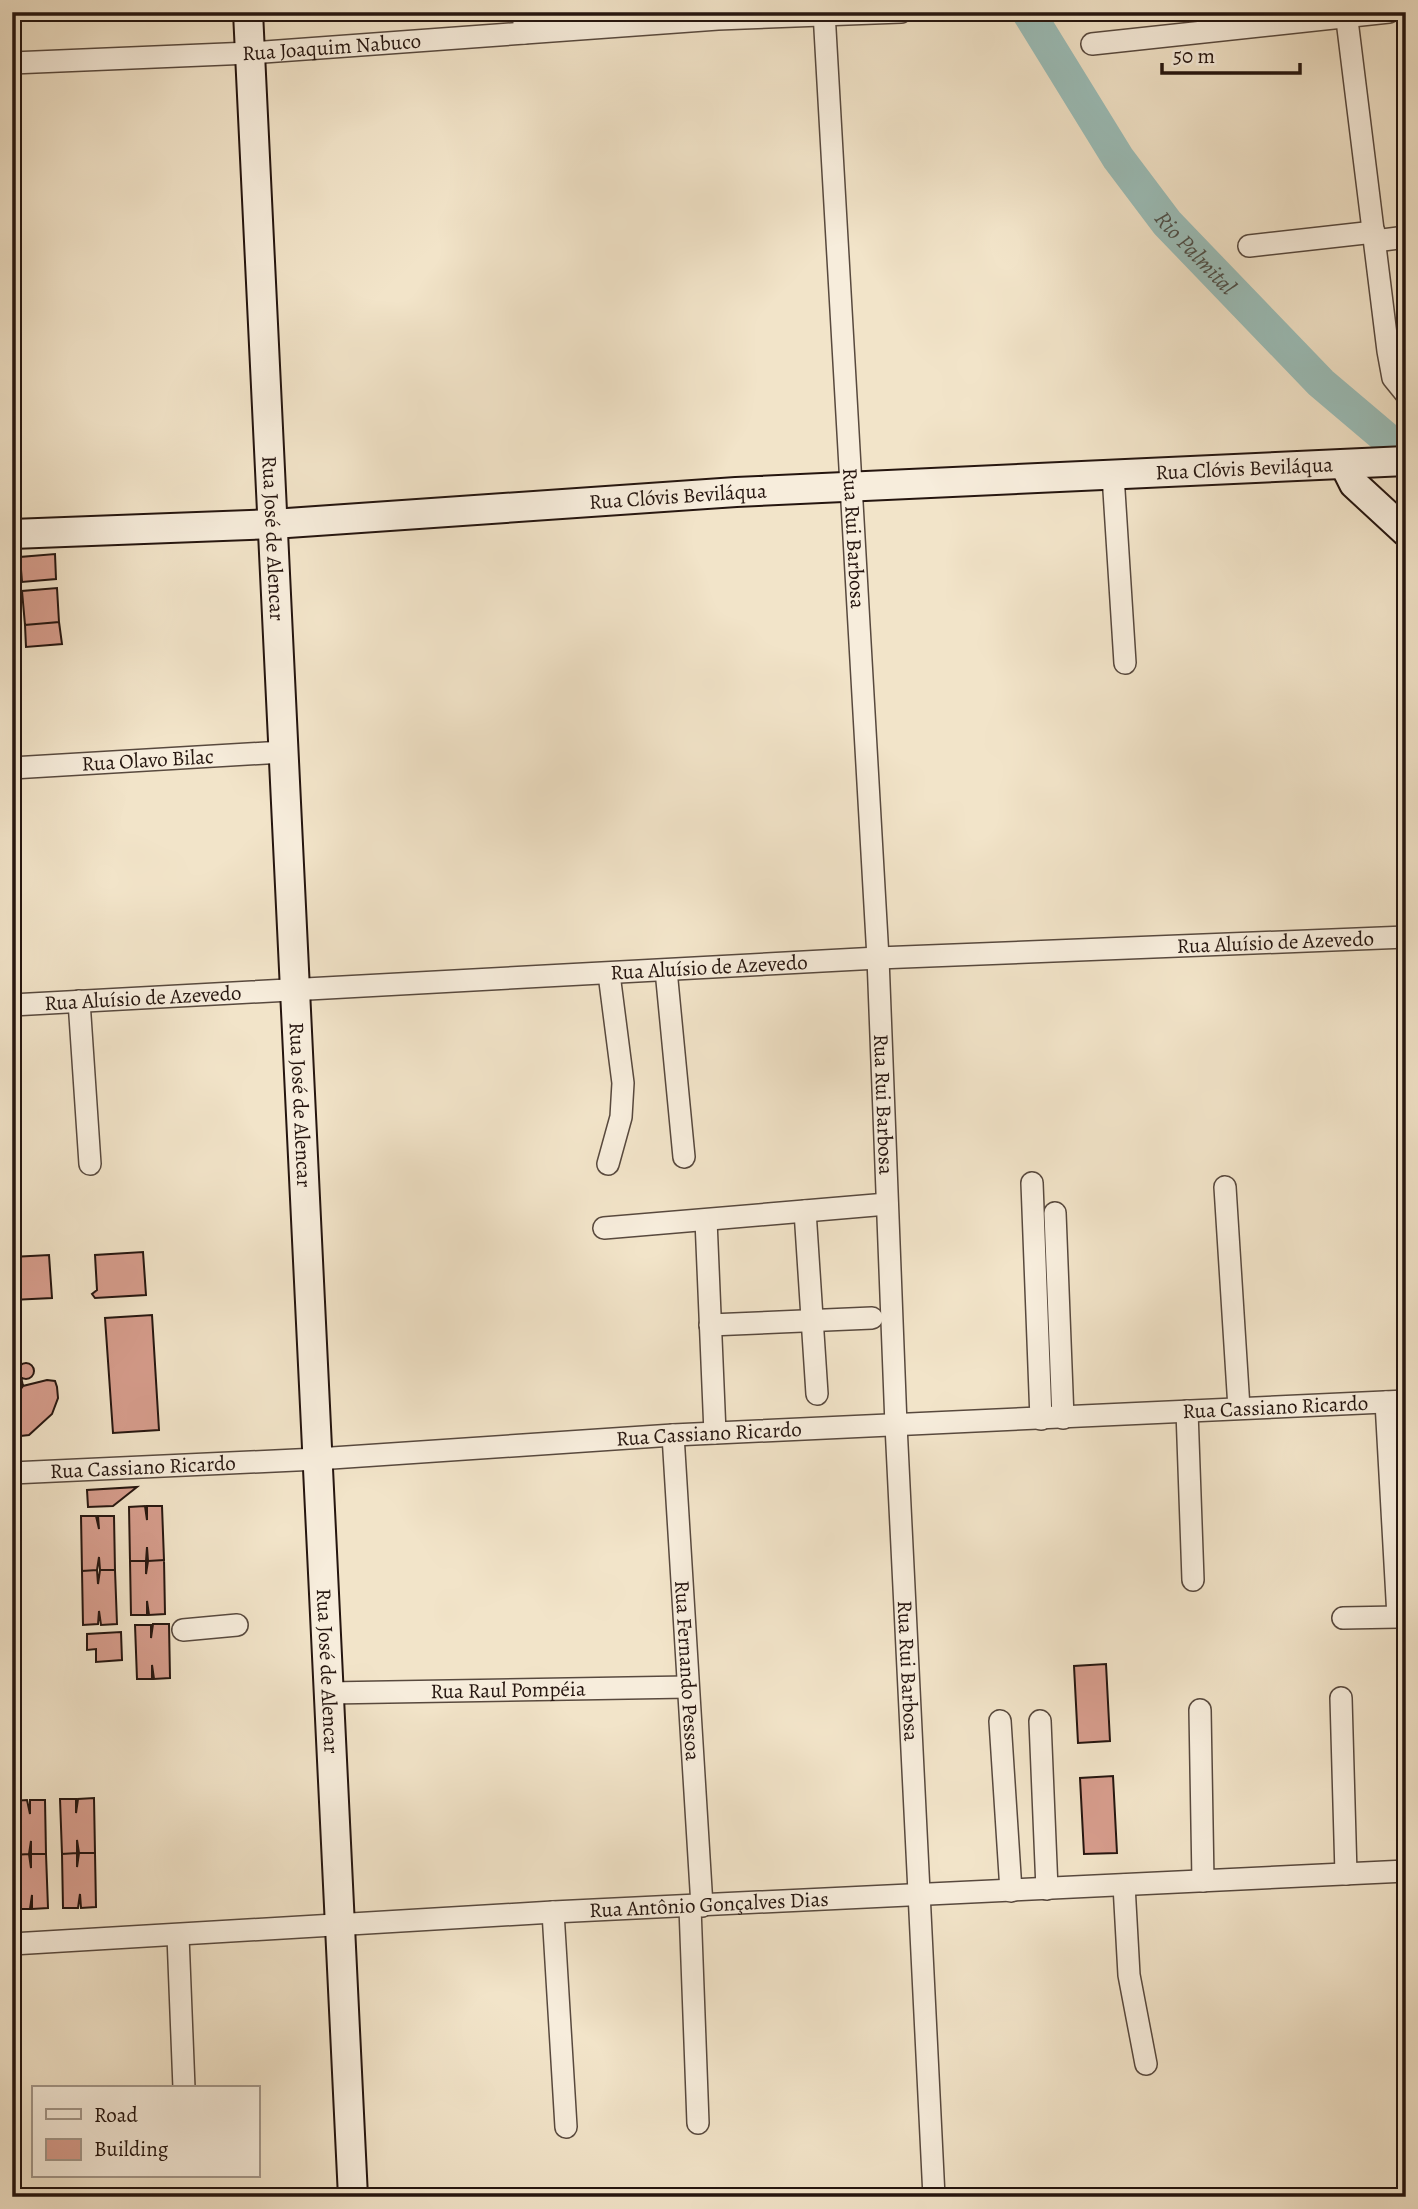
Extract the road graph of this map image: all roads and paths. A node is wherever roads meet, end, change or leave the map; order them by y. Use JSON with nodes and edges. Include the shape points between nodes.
{"nodes":[{"id":1,"x":248,"y":12,"type":"edge"},
{"id":2,"x":901,"y":12,"type":"edge"},
{"id":3,"x":1389,"y":12,"type":"edge"},
{"id":4,"x":825,"y":14,"type":"edge"},
{"id":5,"x":1346,"y":15,"type":"edge"},
{"id":6,"x":640,"y":19,"type":"edge"},
{"id":7,"x":524,"y":23,"type":"edge"},
{"id":8,"x":1092,"y":44,"type":"dead end"},
{"id":9,"x":250,"y":53,"type":"junction"},
{"id":10,"x":12,"y":63,"type":"edge"},
{"id":11,"x":1374,"y":237,"type":"junction"},
{"id":12,"x":1406,"y":237,"type":"edge"},
{"id":13,"x":1249,"y":246,"type":"dead end"},
{"id":14,"x":1406,"y":394,"type":"edge"},
{"id":15,"x":1393,"y":462,"type":"edge"},
{"id":16,"x":1349,"y":474,"type":"junction"},
{"id":17,"x":1113,"y":475,"type":"junction"},
{"id":18,"x":853,"y":487,"type":"junction"},
{"id":19,"x":272,"y":524,"type":"junction"},
{"id":20,"x":1406,"y":531,"type":"edge"},
{"id":21,"x":12,"y":534,"type":"edge"},
{"id":22,"x":1125,"y":663,"type":"dead end"},
{"id":23,"x":283,"y":752,"type":"junction"},
{"id":24,"x":12,"y":768,"type":"edge"},
{"id":25,"x":1406,"y":937,"type":"edge"},
{"id":26,"x":878,"y":958,"type":"junction"},
{"id":27,"x":666,"y":970,"type":"junction"},
{"id":28,"x":609,"y":974,"type":"junction"},
{"id":29,"x":295,"y":990,"type":"junction"},
{"id":30,"x":79,"y":1001,"type":"junction"},
{"id":31,"x":12,"y":1005,"type":"edge"},
{"id":32,"x":684,"y":1157,"type":"dead end"},
{"id":33,"x":90,"y":1164,"type":"dead end"},
{"id":34,"x":608,"y":1164,"type":"dead end"},
{"id":35,"x":1032,"y":1183,"type":"dead end"},
{"id":36,"x":1226,"y":1187,"type":"dead end"},
{"id":37,"x":887,"y":1204,"type":"junction"},
{"id":38,"x":805,"y":1210,"type":"junction"},
{"id":39,"x":1055,"y":1213,"type":"dead end"},
{"id":40,"x":706,"y":1220,"type":"junction"},
{"id":41,"x":604,"y":1228,"type":"dead end"},
{"id":42,"x":872,"y":1318,"type":"dead end"},
{"id":43,"x":812,"y":1320,"type":"junction"},
{"id":44,"x":710,"y":1325,"type":"junction"},
{"id":45,"x":817,"y":1394,"type":"dead end"},
{"id":46,"x":1396,"y":1401,"type":"edge"},
{"id":47,"x":1239,"y":1408,"type":"junction"},
{"id":48,"x":1187,"y":1411,"type":"junction"},
{"id":49,"x":1052,"y":1418,"type":"junction"},
{"id":50,"x":896,"y":1424,"type":"junction"},
{"id":51,"x":715,"y":1433,"type":"junction"},
{"id":52,"x":673,"y":1435,"type":"junction"},
{"id":53,"x":317,"y":1459,"type":"junction"},
{"id":54,"x":12,"y":1473,"type":"edge"},
{"id":55,"x":1192,"y":1580,"type":"dead end"},
{"id":56,"x":1343,"y":1618,"type":"dead end"},
{"id":57,"x":237,"y":1625,"type":"dead end"},
{"id":58,"x":183,"y":1630,"type":"dead end"},
{"id":59,"x":688,"y":1687,"type":"junction"},
{"id":60,"x":328,"y":1693,"type":"junction"},
{"id":61,"x":1341,"y":1698,"type":"dead end"},
{"id":62,"x":1200,"y":1710,"type":"dead end"},
{"id":63,"x":1000,"y":1721,"type":"dead end"},
{"id":64,"x":1040,"y":1721,"type":"dead end"},
{"id":65,"x":1406,"y":1871,"type":"edge"},
{"id":66,"x":1346,"y":1874,"type":"junction"},
{"id":67,"x":1203,"y":1881,"type":"junction"},
{"id":68,"x":1124,"y":1885,"type":"junction"},
{"id":69,"x":1047,"y":1889,"type":"junction"},
{"id":70,"x":1011,"y":1891,"type":"junction"},
{"id":71,"x":920,"y":1895,"type":"junction"},
{"id":72,"x":696,"y":1907,"type":"junction"},
{"id":73,"x":553,"y":1912,"type":"junction"},
{"id":74,"x":339,"y":1926,"type":"junction"},
{"id":75,"x":178,"y":1936,"type":"junction"},
{"id":76,"x":12,"y":1944,"type":"edge"},
{"id":77,"x":1146,"y":2064,"type":"dead end"},
{"id":78,"x":184,"y":2086,"type":"edge"},
{"id":79,"x":698,"y":2123,"type":"dead end"},
{"id":80,"x":566,"y":2127,"type":"dead end"},
{"id":81,"x":353,"y":2197,"type":"edge"},
{"id":82,"x":934,"y":2197,"type":"edge"}],
"edges":[{"from":1,"to":9,"type":"street","name":"Rua José de Alencar"},
{"from":2,"to":4,"type":"street","name":"Rua Joaquim Nabuco"},
{"from":3,"to":5,"type":"street"},
{"from":4,"to":6,"type":"street","name":"Rua Joaquim Nabuco"},
{"from":4,"to":18,"type":"street","name":"Rua Rui Barbosa"},
{"from":5,"to":8,"type":"street"},
{"from":5,"to":11,"type":"street"},
{"from":6,"to":7,"type":"street","name":"Rua Joaquim Nabuco"},
{"from":7,"to":9,"type":"street","name":"Rua Joaquim Nabuco"},
{"from":9,"to":10,"type":"street","name":"Rua Joaquim Nabuco"},
{"from":9,"to":19,"type":"street","name":"Rua José de Alencar"},
{"from":11,"to":12,"type":"street"},
{"from":11,"to":13,"type":"street"},
{"from":11,"to":14,"type":"street","via":[[1393,378]]},
{"from":15,"to":16,"type":"street","name":"Rua Clóvis Beviláqua"},
{"from":16,"to":17,"type":"street","name":"Rua Clóvis Beviláqua","via":[[1293,467]]},
{"from":16,"to":20,"type":"street"},
{"from":17,"to":18,"type":"street","name":"Rua Clóvis Beviláqua"},
{"from":17,"to":22,"type":"street"},
{"from":18,"to":19,"type":"street","name":"Rua Clóvis Beviláqua"},
{"from":18,"to":26,"type":"street","name":"Rua Rui Barbosa"},
{"from":19,"to":21,"type":"street","name":"Rua Clóvis Beviláqua"},
{"from":19,"to":23,"type":"street","name":"Rua José de Alencar"},
{"from":23,"to":24,"type":"street","name":"Rua Olavo Bilac"},
{"from":23,"to":29,"type":"street","name":"Rua José de Alencar"},
{"from":25,"to":26,"type":"street","name":"Rua Aluísio de Azevedo"},
{"from":26,"to":27,"type":"street","name":"Rua Aluísio de Azevedo"},
{"from":26,"to":37,"type":"street","name":"Rua Rui Barbosa"},
{"from":27,"to":28,"type":"street","name":"Rua Aluísio de Azevedo"},
{"from":27,"to":32,"type":"street"},
{"from":28,"to":29,"type":"street","name":"Rua Aluísio de Azevedo"},
{"from":28,"to":34,"type":"street","via":[[622,1083],[621,1117]]},
{"from":29,"to":30,"type":"street","name":"Rua Aluísio de Azevedo"},
{"from":29,"to":53,"type":"street","name":"Rua José de Alencar"},
{"from":30,"to":31,"type":"street","name":"Rua Aluísio de Azevedo"},
{"from":30,"to":33,"type":"street"},
{"from":35,"to":49,"type":"street"},
{"from":36,"to":47,"type":"street"},
{"from":37,"to":38,"type":"street"},
{"from":37,"to":50,"type":"street","name":"Rua Rui Barbosa"},
{"from":38,"to":40,"type":"street"},
{"from":38,"to":43,"type":"street"},
{"from":39,"to":49,"type":"street"},
{"from":40,"to":41,"type":"street"},
{"from":40,"to":44,"type":"street"},
{"from":42,"to":43,"type":"street"},
{"from":43,"to":44,"type":"street"},
{"from":43,"to":45,"type":"street"},
{"from":44,"to":51,"type":"street"},
{"from":46,"to":47,"type":"street","name":"Rua Cassiano Ricardo"},
{"from":46,"to":56,"type":"street","via":[[1398,1617]]},
{"from":47,"to":48,"type":"street","name":"Rua Cassiano Ricardo"},
{"from":48,"to":49,"type":"street","name":"Rua Cassiano Ricardo"},
{"from":48,"to":55,"type":"street"},
{"from":49,"to":50,"type":"street","name":"Rua Cassiano Ricardo"},
{"from":50,"to":51,"type":"street","name":"Rua Cassiano Ricardo"},
{"from":50,"to":71,"type":"street","name":"Rua Rui Barbosa"},
{"from":51,"to":52,"type":"street","name":"Rua Cassiano Ricardo"},
{"from":52,"to":53,"type":"street","name":"Rua Cassiano Ricardo"},
{"from":52,"to":59,"type":"street","name":"Rua Fernando Pessoa"},
{"from":53,"to":54,"type":"street","name":"Rua Cassiano Ricardo"},
{"from":53,"to":60,"type":"street","name":"Rua José de Alencar"},
{"from":57,"to":58,"type":"street"},
{"from":59,"to":60,"type":"street","name":"Rua Raul Pompéia"},
{"from":59,"to":72,"type":"street","name":"Rua Fernando Pessoa"},
{"from":60,"to":74,"type":"street","name":"Rua José de Alencar"},
{"from":61,"to":66,"type":"street"},
{"from":62,"to":67,"type":"street"},
{"from":63,"to":70,"type":"street"},
{"from":64,"to":69,"type":"street"},
{"from":65,"to":66,"type":"street","name":"Rua Antônio Gonçalves Dias"},
{"from":66,"to":67,"type":"street","name":"Rua Antônio Gonçalves Dias"},
{"from":67,"to":68,"type":"street","name":"Rua Antônio Gonçalves Dias"},
{"from":68,"to":69,"type":"street","name":"Rua Antônio Gonçalves Dias"},
{"from":68,"to":77,"type":"street","via":[[1129,1975]]},
{"from":69,"to":70,"type":"street","name":"Rua Antônio Gonçalves Dias"},
{"from":70,"to":71,"type":"street","name":"Rua Antônio Gonçalves Dias"},
{"from":71,"to":72,"type":"street","name":"Rua Antônio Gonçalves Dias"},
{"from":71,"to":82,"type":"street","name":"Rua Rui Barbosa"},
{"from":72,"to":73,"type":"street","name":"Rua Antônio Gonçalves Dias"},
{"from":72,"to":79,"type":"street","name":"Rua Fernando Pessoa"},
{"from":73,"to":74,"type":"street","name":"Rua Antônio Gonçalves Dias"},
{"from":73,"to":80,"type":"street"},
{"from":74,"to":75,"type":"street","name":"Rua Antônio Gonçalves Dias"},
{"from":74,"to":81,"type":"street","name":"Rua José de Alencar"},
{"from":75,"to":76,"type":"street","name":"Rua Antônio Gonçalves Dias"},
{"from":75,"to":78,"type":"street"}]}
